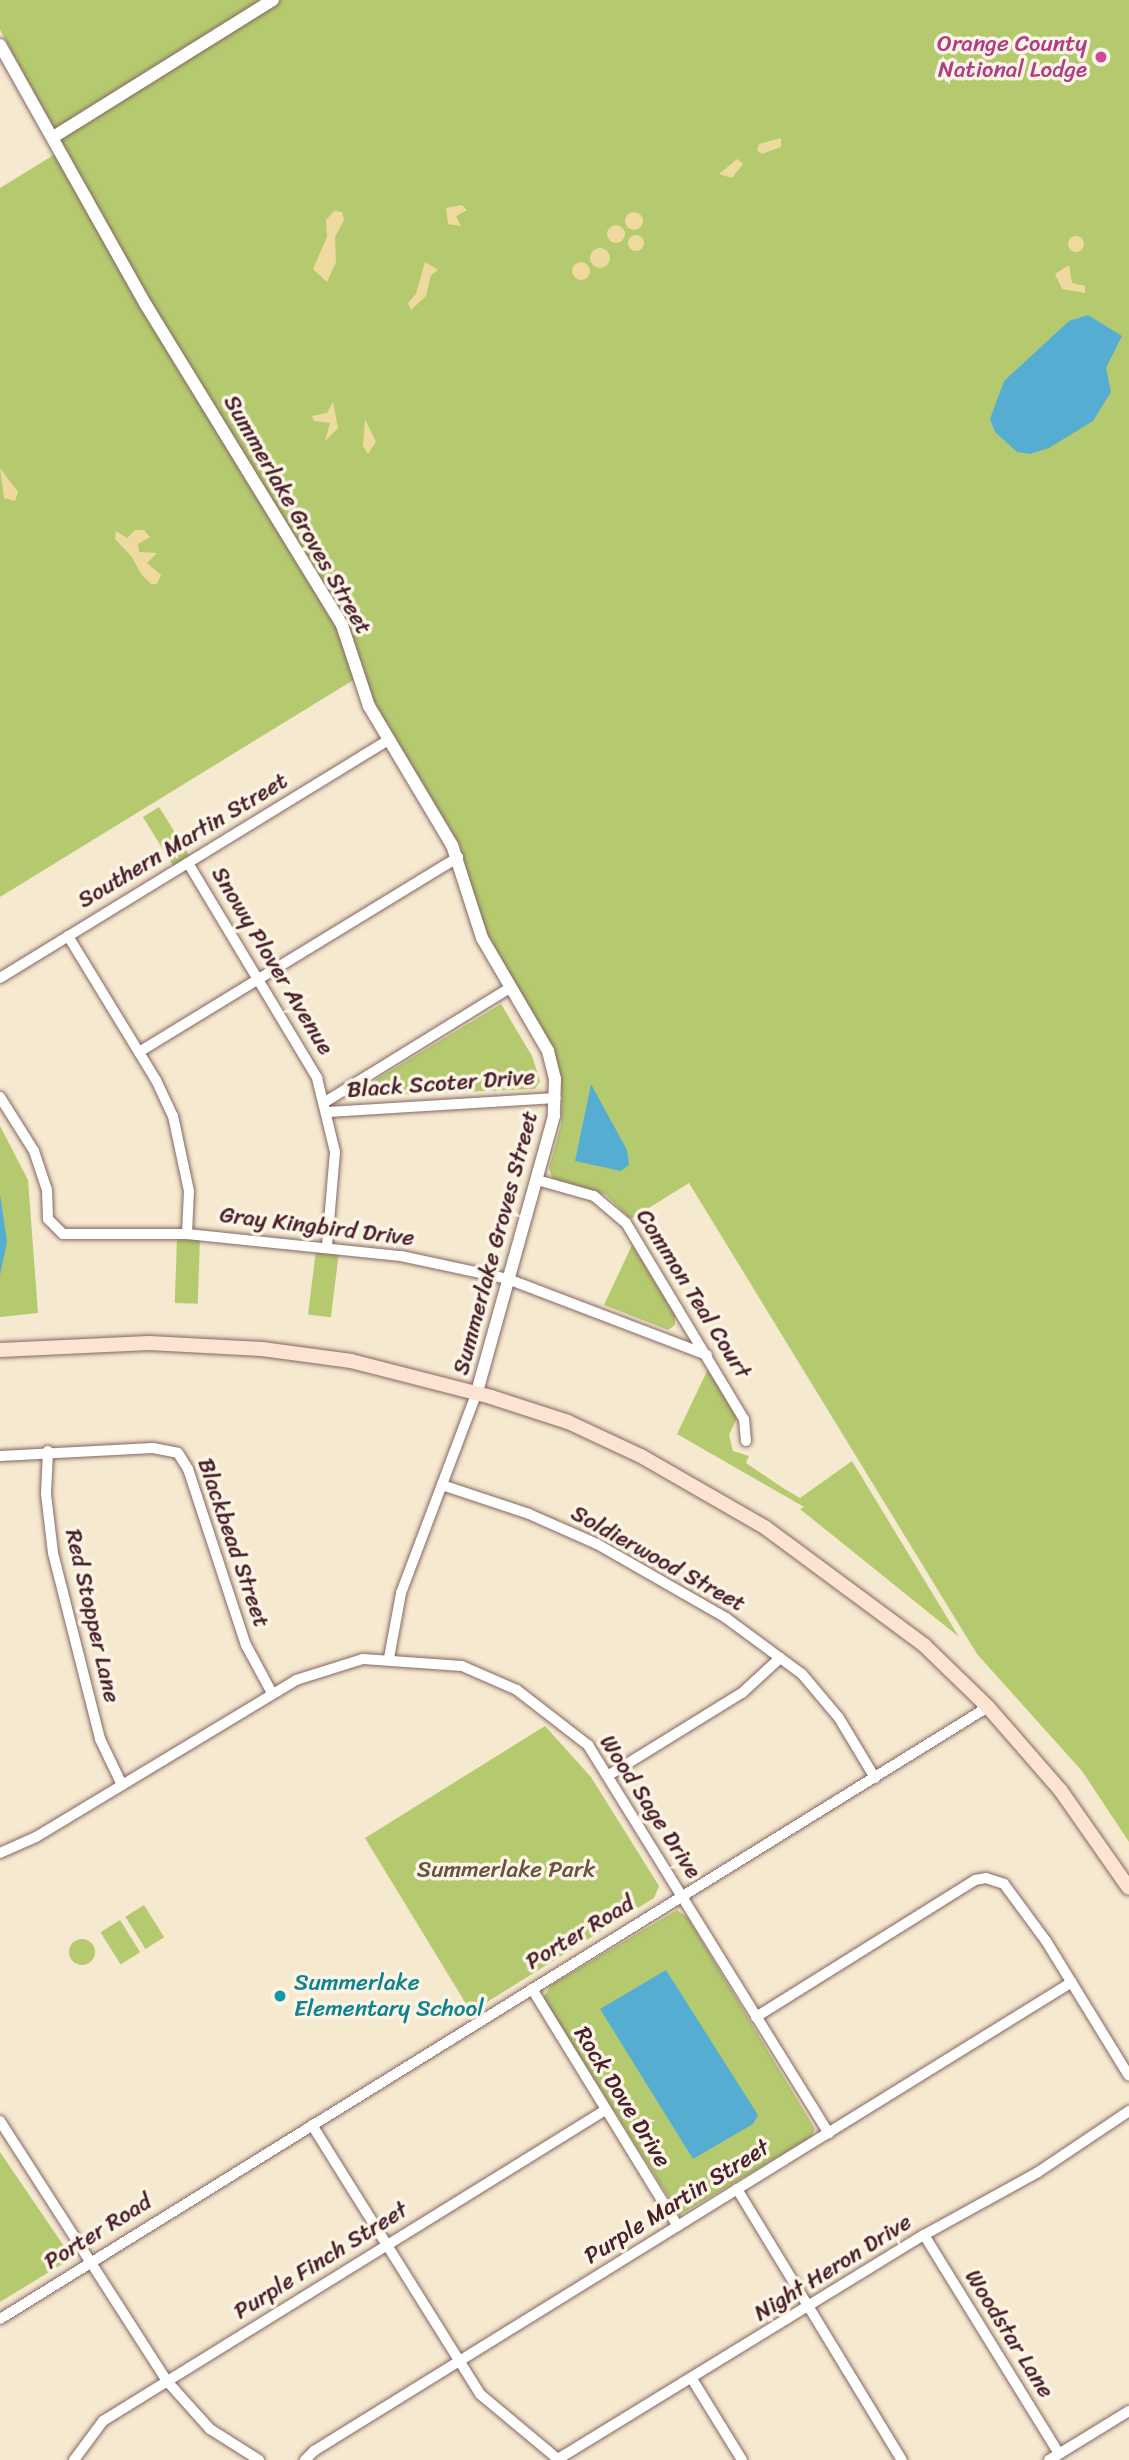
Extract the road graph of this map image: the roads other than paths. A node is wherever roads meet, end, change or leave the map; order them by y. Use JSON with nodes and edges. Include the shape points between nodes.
{"nodes":[{"id":1,"x":273,"y":0,"type":"edge"},
{"id":2,"x":0,"y":45,"type":"edge"},
{"id":3,"x":55,"y":136,"type":"junction"},
{"id":4,"x":389,"y":740,"type":"junction"},
{"id":5,"x":458,"y":857,"type":"junction"},
{"id":6,"x":188,"y":863,"type":"junction"},
{"id":7,"x":68,"y":936,"type":"junction"},
{"id":8,"x":0,"y":978,"type":"edge"},
{"id":9,"x":260,"y":978,"type":"junction"},
{"id":10,"x":511,"y":987,"type":"junction"},
{"id":11,"x":139,"y":1052,"type":"junction"},
{"id":12,"x":0,"y":1097,"type":"edge"},
{"id":13,"x":556,"y":1098,"type":"junction"},
{"id":14,"x":326,"y":1107,"type":"junction"},
{"id":15,"x":537,"y":1180,"type":"junction"},
{"id":16,"x":187,"y":1234,"type":"junction"},
{"id":17,"x":327,"y":1246,"type":"junction"},
{"id":18,"x":508,"y":1279,"type":"junction"},
{"id":19,"x":0,"y":1350,"type":"edge"},
{"id":20,"x":707,"y":1354,"type":"junction"},
{"id":21,"x":477,"y":1392,"type":"junction"},
{"id":22,"x":746,"y":1441,"type":"dead end"},
{"id":23,"x":48,"y":1451,"type":"junction"},
{"id":24,"x":0,"y":1456,"type":"edge"},
{"id":25,"x":442,"y":1485,"type":"junction"},
{"id":26,"x":389,"y":1658,"type":"junction"},
{"id":27,"x":780,"y":1658,"type":"junction"},
{"id":28,"x":272,"y":1693,"type":"junction"},
{"id":29,"x":988,"y":1707,"type":"junction"},
{"id":30,"x":609,"y":1774,"type":"junction"},
{"id":31,"x":875,"y":1778,"type":"junction"},
{"id":32,"x":122,"y":1785,"type":"junction"},
{"id":33,"x":0,"y":1853,"type":"edge"},
{"id":34,"x":1129,"y":1888,"type":"edge"},
{"id":35,"x":682,"y":1897,"type":"junction"},
{"id":36,"x":1072,"y":1982,"type":"junction"},
{"id":37,"x":532,"y":1989,"type":"junction"},
{"id":38,"x":756,"y":2017,"type":"junction"},
{"id":39,"x":1129,"y":2076,"type":"edge"},
{"id":40,"x":604,"y":2111,"type":"junction"},
{"id":41,"x":1129,"y":2111,"type":"edge"},
{"id":42,"x":0,"y":2121,"type":"edge"},
{"id":43,"x":312,"y":2125,"type":"junction"},
{"id":44,"x":829,"y":2133,"type":"junction"},
{"id":45,"x":737,"y":2189,"type":"junction"},
{"id":46,"x":678,"y":2226,"type":"junction"},
{"id":47,"x":924,"y":2235,"type":"junction"},
{"id":48,"x":386,"y":2246,"type":"junction"},
{"id":49,"x":93,"y":2261,"type":"junction"},
{"id":50,"x":808,"y":2307,"type":"junction"},
{"id":51,"x":0,"y":2319,"type":"edge"},
{"id":52,"x":457,"y":2362,"type":"junction"},
{"id":53,"x":692,"y":2379,"type":"junction"},
{"id":54,"x":166,"y":2380,"type":"junction"},
{"id":55,"x":1129,"y":2411,"type":"edge"},
{"id":56,"x":1054,"y":2457,"type":"edge"},
{"id":57,"x":74,"y":2460,"type":"edge"},
{"id":58,"x":259,"y":2460,"type":"edge"},
{"id":59,"x":305,"y":2460,"type":"edge"},
{"id":60,"x":558,"y":2460,"type":"edge"},
{"id":61,"x":742,"y":2460,"type":"edge"},
{"id":62,"x":902,"y":2460,"type":"edge"}],
"edges":[{"from":1,"to":3,"type":"street"},
{"from":2,"to":3,"type":"street","name":"Summerlake Groves Street"},
{"from":3,"to":4,"type":"street","name":"Summerlake Groves Street","via":[[127,272],[342,625],[369,706]]},
{"from":4,"to":5,"type":"street","name":"Summerlake Groves Street"},
{"from":4,"to":6,"type":"street","name":"Southern Martin Street"},
{"from":5,"to":9,"type":"street"},
{"from":5,"to":10,"type":"street","name":"Summerlake Groves Street","via":[[477,928]]},
{"from":6,"to":7,"type":"street","name":"Southern Martin Street"},
{"from":6,"to":9,"type":"street","name":"Snowy Plover Avenue"},
{"from":7,"to":8,"type":"street","name":"Southern Martin Street"},
{"from":7,"to":11,"type":"street"},
{"from":9,"to":11,"type":"street"},
{"from":9,"to":14,"type":"street","name":"Snowy Plover Avenue","via":[[309,1061]]},
{"from":10,"to":13,"type":"street","name":"Summerlake Groves Street","via":[[548,1051]]},
{"from":10,"to":14,"type":"street"},
{"from":11,"to":16,"type":"street","via":[[165,1098],[179,1138],[189,1191]]},
{"from":12,"to":16,"type":"street","name":"Gray Kingbird Drive","via":[[41,1169],[48,1219],[56,1230],[71,1235]]},
{"from":13,"to":14,"type":"street","name":"Black Scoter Drive"},
{"from":13,"to":15,"type":"street","name":"Summerlake Groves Street"},
{"from":14,"to":17,"type":"street","name":"Snowy Plover Avenue","via":[[335,1175]]},
{"from":15,"to":18,"type":"street","name":"Summerlake Groves Street"},
{"from":15,"to":20,"type":"street","name":"Common Teal Court","via":[[594,1196],[615,1210]]},
{"from":16,"to":17,"type":"street","name":"Gray Kingbird Drive"},
{"from":17,"to":18,"type":"street","name":"Gray Kingbird Drive"},
{"from":18,"to":20,"type":"street","name":"Gray Kingbird Drive"},
{"from":18,"to":21,"type":"street","name":"Summerlake Groves Street"},
{"from":19,"to":21,"type":"main road","via":[[149,1343],[262,1349],[351,1361]]},
{"from":20,"to":22,"type":"street","name":"Common Teal Court","via":[[744,1419]]},
{"from":21,"to":25,"type":"street","name":"Summerlake Groves Street"},
{"from":21,"to":29,"type":"main road","via":[[568,1422],[707,1491],[857,1591],[924,1645]]},
{"from":23,"to":24,"type":"street","name":"Blackbead Street"},
{"from":23,"to":28,"type":"street","name":"Blackbead Street","via":[[153,1448],[178,1453],[188,1469],[246,1645]]},
{"from":23,"to":32,"type":"street","name":"Red Stopper Lane","via":[[46,1494],[53,1553],[100,1739]]},
{"from":25,"to":26,"type":"street","name":"Summerlake Groves Street","via":[[401,1593]]},
{"from":25,"to":27,"type":"street","name":"Soldierwood Street","via":[[529,1514],[597,1544],[697,1599]]},
{"from":26,"to":28,"type":"street","name":"Wood Sage Drive","via":[[332,1666]]},
{"from":26,"to":30,"type":"street","name":"Wood Sage Drive","via":[[461,1665],[517,1690],[569,1727]]},
{"from":27,"to":30,"type":"street","via":[[742,1693]]},
{"from":27,"to":31,"type":"street","name":"Soldierwood Street","via":[[820,1692]]},
{"from":28,"to":32,"type":"street","name":"Wood Sage Drive"},
{"from":29,"to":31,"type":"street","name":"Porter Road"},
{"from":29,"to":34,"type":"main road","via":[[1061,1791]]},
{"from":30,"to":35,"type":"street","name":"Wood Sage Drive"},
{"from":31,"to":35,"type":"street","name":"Porter Road"},
{"from":32,"to":33,"type":"street","name":"Wood Sage Drive","via":[[17,1848]]},
{"from":35,"to":37,"type":"street","name":"Porter Road"},
{"from":35,"to":38,"type":"street","name":"Wood Sage Drive"},
{"from":36,"to":38,"type":"street","via":[[1004,1884],[986,1878],[975,1880]]},
{"from":36,"to":39,"type":"street"},
{"from":36,"to":44,"type":"street","name":"Purple Martin Street"},
{"from":37,"to":40,"type":"street","name":"Rock Dove Drive"},
{"from":37,"to":43,"type":"street","name":"Porter Road"},
{"from":38,"to":44,"type":"street","name":"Wood Sage Drive"},
{"from":40,"to":46,"type":"street","name":"Rock Dove Drive"},
{"from":40,"to":48,"type":"street","name":"Purple Finch Street"},
{"from":41,"to":47,"type":"street","name":"Night Heron Drive","via":[[1038,2172]]},
{"from":42,"to":49,"type":"street"},
{"from":43,"to":48,"type":"street"},
{"from":43,"to":49,"type":"street","name":"Porter Road"},
{"from":44,"to":45,"type":"street","name":"Purple Martin Street"},
{"from":45,"to":46,"type":"street","name":"Purple Martin Street"},
{"from":45,"to":50,"type":"street"},
{"from":46,"to":52,"type":"street","name":"Purple Martin Street"},
{"from":47,"to":50,"type":"street","name":"Night Heron Drive"},
{"from":47,"to":56,"type":"street","name":"Woodstar Lane"},
{"from":48,"to":52,"type":"street"},
{"from":48,"to":54,"type":"street","name":"Purple Finch Street"},
{"from":49,"to":51,"type":"street","name":"Porter Road"},
{"from":49,"to":54,"type":"street"},
{"from":50,"to":53,"type":"street","name":"Night Heron Drive"},
{"from":50,"to":62,"type":"street"},
{"from":52,"to":59,"type":"street","name":"Purple Martin Street"},
{"from":52,"to":60,"type":"street","via":[[498,2412]]},
{"from":53,"to":60,"type":"street","name":"Night Heron Drive"},
{"from":53,"to":61,"type":"street"},
{"from":54,"to":57,"type":"street","name":"Purple Finch Street","via":[[103,2421]]},
{"from":54,"to":58,"type":"street","via":[[211,2429]]},
{"from":55,"to":56,"type":"street"}]}
